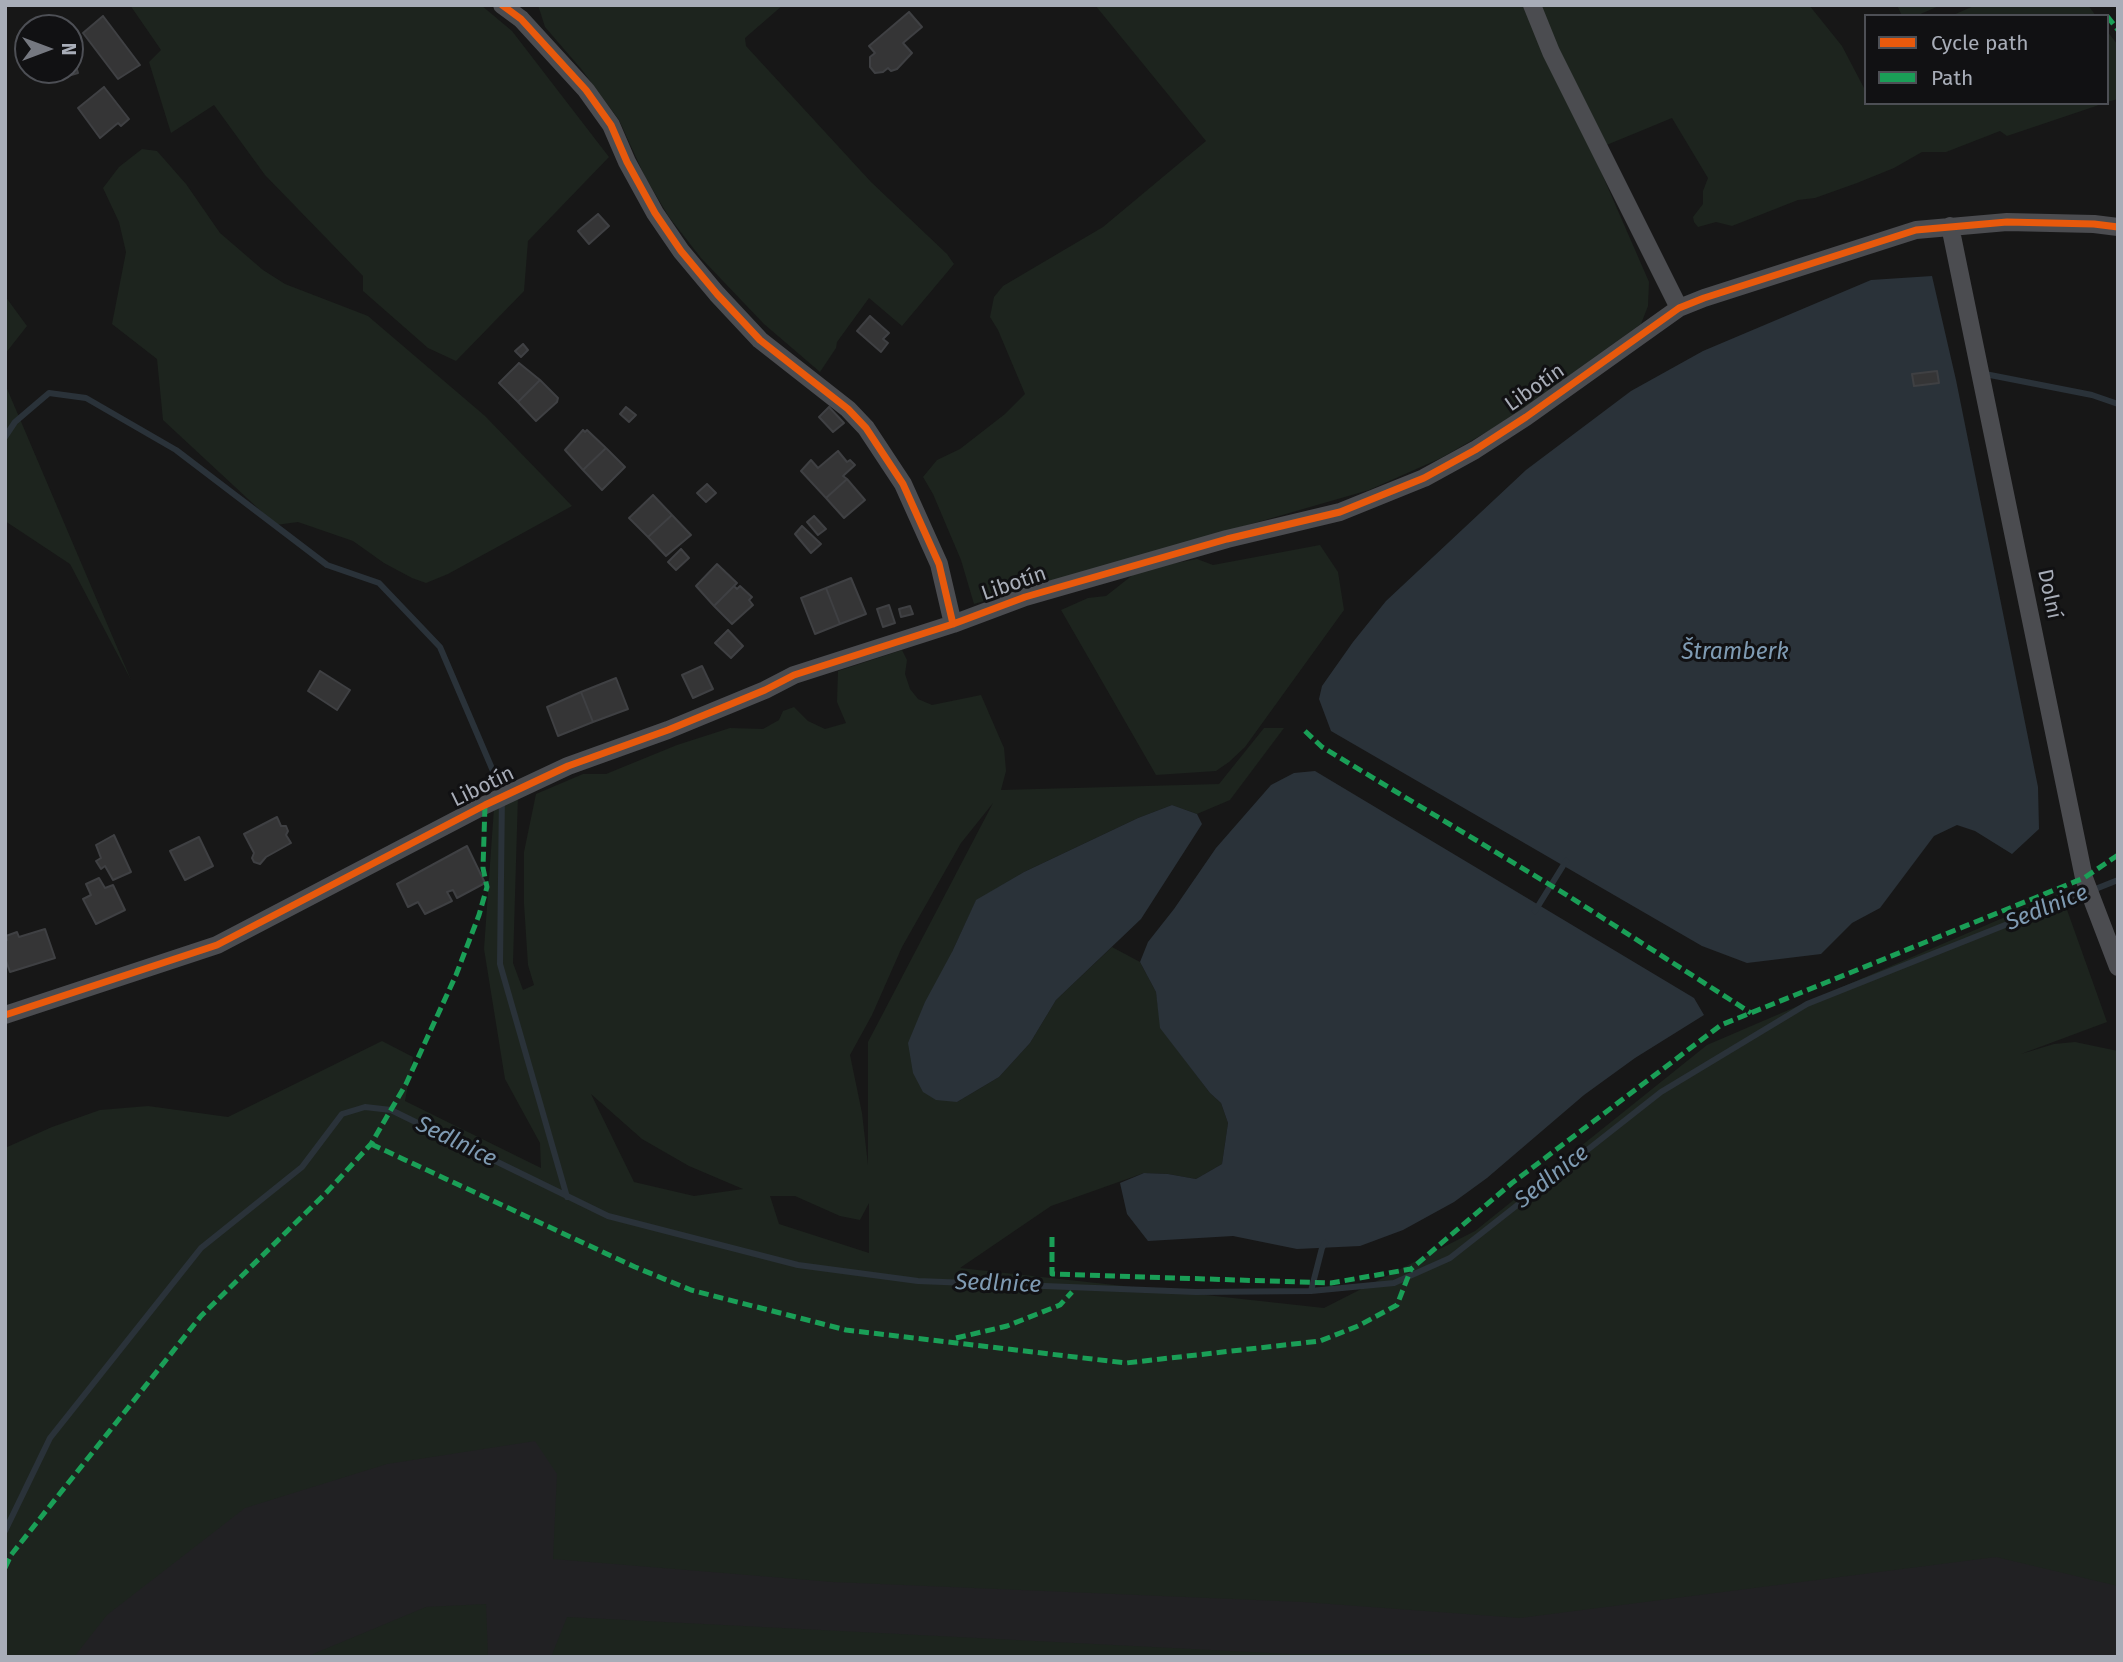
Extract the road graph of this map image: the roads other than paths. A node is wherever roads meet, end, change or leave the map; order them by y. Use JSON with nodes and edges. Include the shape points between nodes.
{"nodes":[{"id":1,"x":502,"y":5,"type":"edge"},
{"id":2,"x":1532,"y":5,"type":"edge"},
{"id":3,"x":1950,"y":226,"type":"junction"},
{"id":4,"x":2118,"y":227,"type":"edge"},
{"id":5,"x":1679,"y":308,"type":"junction"},
{"id":6,"x":953,"y":624,"type":"junction"},
{"id":7,"x":2118,"y":967,"type":"edge"},
{"id":8,"x":5,"y":1015,"type":"edge"}],
"edges":[{"from":1,"to":6,"type":"street","via":[[521,19],[586,90],[611,125],[655,213],[717,294],[760,340],[866,428],[903,484],[939,564]]},
{"from":2,"to":5,"type":"street","via":[[1550,52]]},
{"from":3,"to":4,"type":"street","name":"Libotín","via":[[2007,222]]},
{"from":3,"to":5,"type":"street","name":"Libotín","via":[[1916,230]]},
{"from":3,"to":7,"type":"street","name":"Dolní","via":[[2084,878]]},
{"from":5,"to":6,"type":"street","name":"Libotín","via":[[1526,417],[1424,478],[1340,512],[1038,593]]},
{"from":6,"to":8,"type":"street","name":"Libotín","via":[[794,675],[668,730],[568,766],[217,945]]}]}
